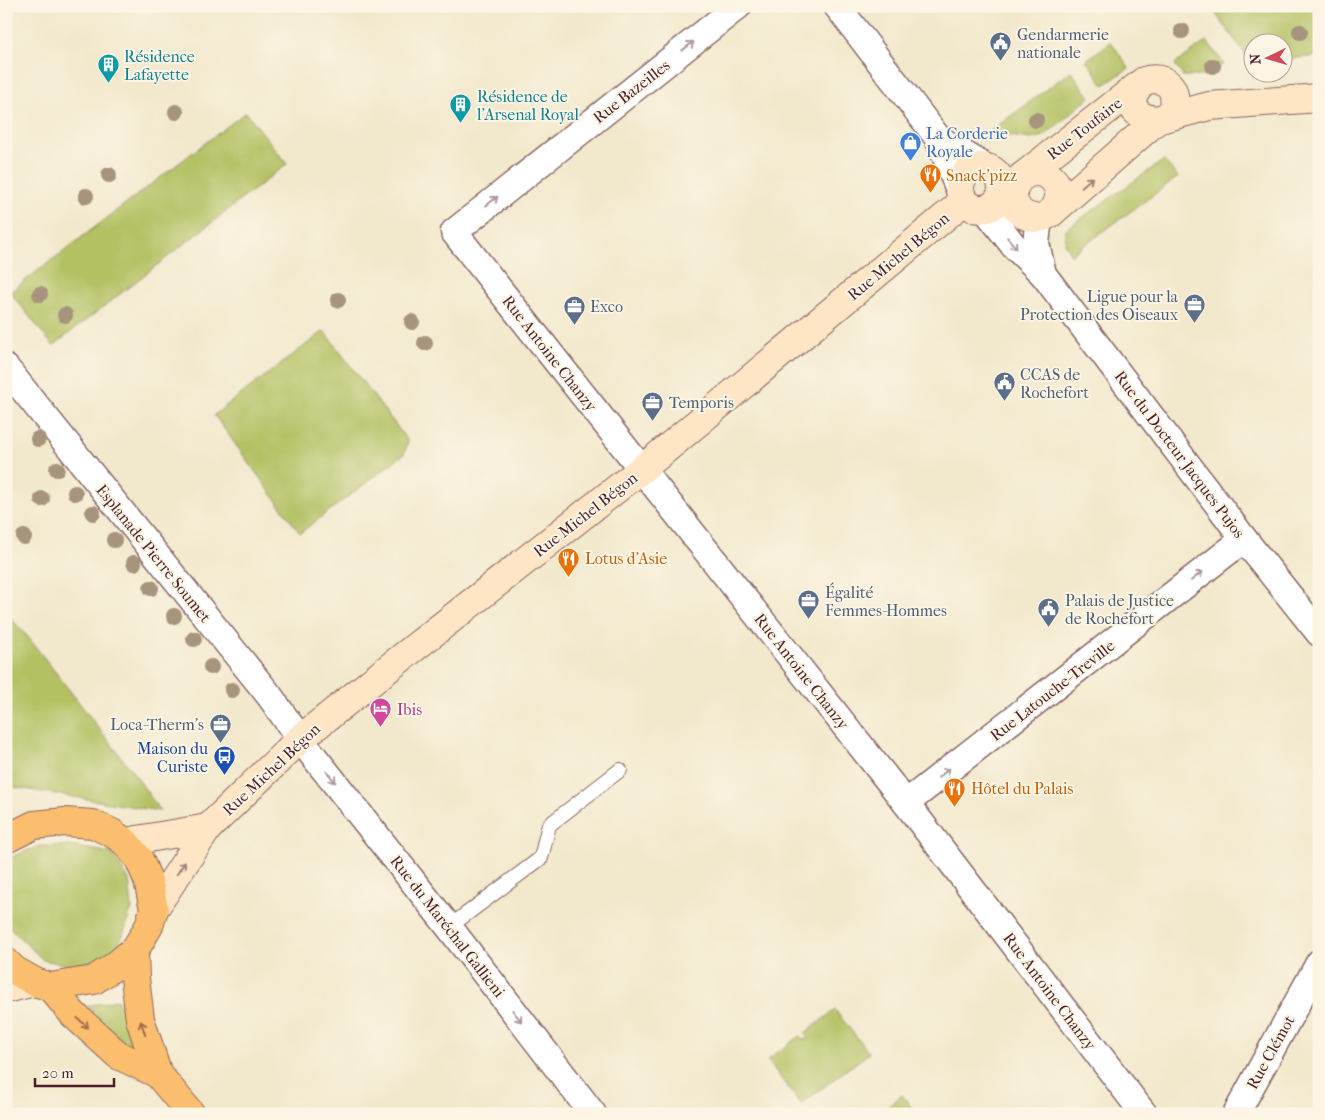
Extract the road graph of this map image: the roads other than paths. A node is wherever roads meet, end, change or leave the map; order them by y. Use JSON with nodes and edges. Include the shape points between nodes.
{"nodes":[{"id":1,"x":738,"y":6,"type":"edge"},
{"id":2,"x":837,"y":6,"type":"edge"},
{"id":3,"x":1155,"y":81,"type":"junction"},
{"id":4,"x":1319,"y":98,"type":"edge"},
{"id":5,"x":1209,"y":106,"type":"junction"},
{"id":6,"x":1161,"y":119,"type":"junction"},
{"id":7,"x":938,"y":138,"type":"junction"},
{"id":8,"x":1006,"y":174,"type":"junction"},
{"id":9,"x":975,"y":202,"type":"junction"},
{"id":10,"x":1039,"y":216,"type":"junction"},
{"id":11,"x":454,"y":232,"type":"joint"},
{"id":12,"x":1043,"y":274,"type":"junction"},
{"id":13,"x":6,"y":368,"type":"edge"},
{"id":14,"x":642,"y":469,"type":"junction"},
{"id":15,"x":1244,"y":539,"type":"junction"},
{"id":16,"x":1319,"y":633,"type":"edge"},
{"id":17,"x":300,"y":739,"type":"junction"},
{"id":18,"x":620,"y":770,"type":"dead end"},
{"id":19,"x":906,"y":803,"type":"junction"},
{"id":20,"x":6,"y":818,"type":"edge"},
{"id":21,"x":34,"y":825,"type":"junction"},
{"id":22,"x":208,"y":828,"type":"junction"},
{"id":23,"x":6,"y":839,"type":"edge"},
{"id":24,"x":125,"y":842,"type":"junction"},
{"id":25,"x":154,"y":909,"type":"junction"},
{"id":26,"x":449,"y":927,"type":"junction"},
{"id":27,"x":134,"y":950,"type":"junction"},
{"id":28,"x":6,"y":962,"type":"edge"},
{"id":29,"x":1319,"y":963,"type":"edge"},
{"id":30,"x":42,"y":985,"type":"junction"},
{"id":31,"x":6,"y":989,"type":"edge"},
{"id":32,"x":158,"y":1074,"type":"junction"},
{"id":33,"x":191,"y":1114,"type":"edge"},
{"id":34,"x":594,"y":1114,"type":"edge"},
{"id":35,"x":1144,"y":1114,"type":"edge"},
{"id":36,"x":1236,"y":1114,"type":"edge"}],
"edges":[{"from":11,"to":1,"type":"street","name":"Rue Bazeilles","one_way":true},
{"from":2,"to":7,"type":"street","name":"Rue du Docteur Jacques Pujos"},
{"from":3,"to":5,"type":"main road"},
{"from":3,"to":6,"type":"main road","via":[[1170,86],[1173,92],[1170,113]]},
{"from":3,"to":8,"type":"main road","name":"Rue Toufaire"},
{"from":4,"to":5,"type":"main road"},
{"from":5,"to":6,"type":"main road"},
{"from":10,"to":6,"type":"main road","one_way":true},
{"from":7,"to":8,"type":"street","name":"Rue du Docteur Jacques Pujos"},
{"from":7,"to":9,"type":"street","name":"Rue du Docteur Jacques Pujos"},
{"from":8,"to":9,"type":"main road","via":[[1001,180],[1002,195],[998,201]]},
{"from":8,"to":9,"type":"main road","via":[[978,167],[966,173],[960,185]]},
{"from":8,"to":10,"type":"main road","via":[[1014,187],[1016,208],[1021,214]]},
{"from":8,"to":10,"type":"main road","via":[[1039,172],[1057,185],[1059,201],[1056,208]]},
{"from":9,"to":10,"type":"main road"},
{"from":9,"to":12,"type":"street","name":"Rue du Docteur Jacques Pujos","one_way":true},
{"from":9,"to":14,"type":"main road","name":"Rue Michel Bégon"},
{"from":10,"to":12,"type":"street","name":"Rue du Docteur Jacques Pujos","via":[[1036,243]]},
{"from":11,"to":14,"type":"street","name":"Rue Antoine Chanzy"},
{"from":12,"to":15,"type":"street","name":"Rue du Docteur Jacques Pujos"},
{"from":13,"to":17,"type":"street","name":"Esplanade Pierre Soumet"},
{"from":14,"to":17,"type":"main road","name":"Rue Michel Bégon"},
{"from":14,"to":19,"type":"street","name":"Rue Antoine Chanzy"},
{"from":15,"to":16,"type":"street","name":"Rue du Docteur Jacques Pujos"},
{"from":19,"to":15,"type":"street","name":"Rue Latouche-Treville","one_way":true},
{"from":17,"to":22,"type":"main road","name":"Rue Michel Bégon"},
{"from":17,"to":26,"type":"street","name":"Rue du Maréchal Gallieni","one_way":true},
{"from":18,"to":26,"type":"lane","via":[[548,825],[541,858]]},
{"from":19,"to":35,"type":"street","name":"Rue Antoine Chanzy"},
{"from":20,"to":21,"type":"main road"},
{"from":21,"to":23,"type":"main road"},
{"from":21,"to":24,"type":"main road","via":[[93,824]]},
{"from":22,"to":24,"type":"main road","name":"Rue Michel Bégon"},
{"from":25,"to":22,"type":"main road","name":"Rue Michel Bégon","one_way":true},
{"from":24,"to":25,"type":"main road","via":[[139,859],[148,880]]},
{"from":25,"to":27,"type":"main road","via":[[149,926]]},
{"from":26,"to":34,"type":"street","name":"Rue du Maréchal Gallieni","one_way":true},
{"from":27,"to":30,"type":"main road","via":[[94,980]]},
{"from":32,"to":27,"type":"main road","one_way":true,"via":[[140,1019]]},
{"from":28,"to":30,"type":"main road"},
{"from":29,"to":36,"type":"street","name":"Rue Clémot"},
{"from":30,"to":31,"type":"main road"},
{"from":30,"to":32,"type":"main road","one_way":true,"via":[[118,1055]]},
{"from":32,"to":33,"type":"main road"}]}
